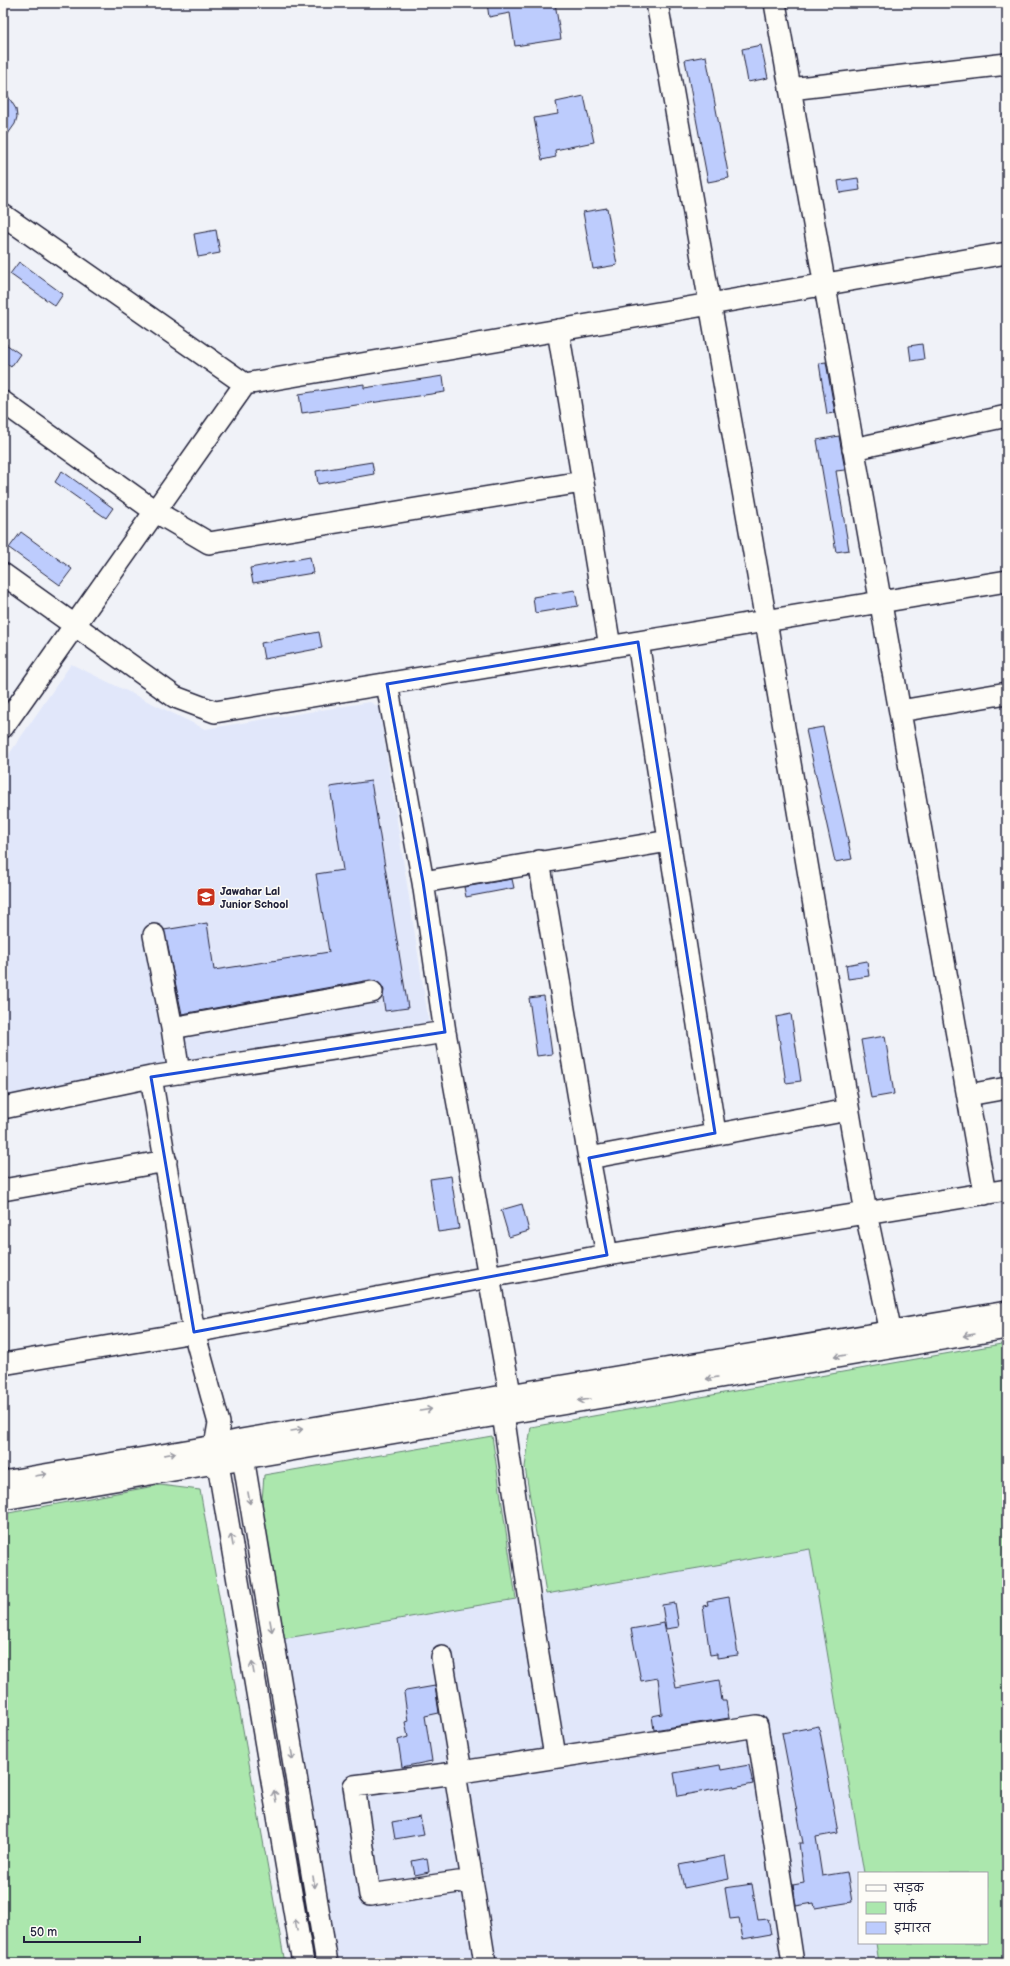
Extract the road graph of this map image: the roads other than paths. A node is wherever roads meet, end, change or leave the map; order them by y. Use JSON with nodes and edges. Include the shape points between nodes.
{"nodes":[{"id":1,"x":657,"y":3,"type":"edge"},
{"id":2,"x":775,"y":3,"type":"edge"},
{"id":3,"x":1007,"y":64,"type":"edge"},
{"id":4,"x":790,"y":89,"type":"junction"},
{"id":5,"x":3,"y":215,"type":"edge"},
{"id":6,"x":1007,"y":253,"type":"edge"},
{"id":7,"x":824,"y":285,"type":"junction"},
{"id":8,"x":710,"y":304,"type":"junction"},
{"id":9,"x":558,"y":330,"type":"junction"},
{"id":10,"x":245,"y":384,"type":"junction"},
{"id":11,"x":3,"y":402,"type":"edge"},
{"id":12,"x":1007,"y":416,"type":"edge"},
{"id":13,"x":853,"y":450,"type":"junction"},
{"id":14,"x":582,"y":482,"type":"junction"},
{"id":15,"x":156,"y":512,"type":"junction"},
{"id":16,"x":3,"y":574,"type":"edge"},
{"id":17,"x":1007,"y":582,"type":"edge"},
{"id":18,"x":880,"y":602,"type":"junction"},
{"id":19,"x":766,"y":621,"type":"junction"},
{"id":20,"x":75,"y":626,"type":"junction"},
{"id":21,"x":638,"y":642,"type":"junction"},
{"id":22,"x":610,"y":647,"type":"junction"},
{"id":23,"x":387,"y":684,"type":"junction"},
{"id":24,"x":1007,"y":693,"type":"edge"},
{"id":25,"x":900,"y":711,"type":"junction"},
{"id":26,"x":4,"y":725,"type":"edge"},
{"id":27,"x":669,"y":841,"type":"junction"},
{"id":28,"x":539,"y":861,"type":"junction"},
{"id":29,"x":423,"y":882,"type":"junction"},
{"id":30,"x":154,"y":935,"type":"dead end"},
{"id":31,"x":372,"y":992,"type":"dead end"},
{"id":32,"x":172,"y":1028,"type":"junction"},
{"id":33,"x":444,"y":1032,"type":"junction"},
{"id":34,"x":179,"y":1073,"type":"junction"},
{"id":35,"x":151,"y":1077,"type":"junction"},
{"id":36,"x":1007,"y":1088,"type":"edge"},
{"id":37,"x":968,"y":1095,"type":"junction"},
{"id":38,"x":3,"y":1108,"type":"edge"},
{"id":39,"x":848,"y":1110,"type":"junction"},
{"id":40,"x":715,"y":1133,"type":"junction"},
{"id":41,"x":589,"y":1158,"type":"junction"},
{"id":42,"x":166,"y":1161,"type":"junction"},
{"id":43,"x":3,"y":1190,"type":"edge"},
{"id":44,"x":1007,"y":1190,"type":"edge"},
{"id":45,"x":985,"y":1194,"type":"junction"},
{"id":46,"x":866,"y":1213,"type":"junction"},
{"id":47,"x":607,"y":1255,"type":"junction"},
{"id":48,"x":490,"y":1278,"type":"junction"},
{"id":49,"x":1007,"y":1312,"type":"edge"},
{"id":50,"x":1007,"y":1328,"type":"edge"},
{"id":51,"x":194,"y":1332,"type":"junction"},
{"id":52,"x":892,"y":1339,"type":"junction"},
{"id":53,"x":3,"y":1364,"type":"edge"},
{"id":54,"x":506,"y":1405,"type":"junction"},
{"id":55,"x":219,"y":1424,"type":"junction"},
{"id":56,"x":242,"y":1449,"type":"junction"},
{"id":57,"x":217,"y":1455,"type":"junction"},
{"id":58,"x":3,"y":1482,"type":"edge"},
{"id":59,"x":3,"y":1499,"type":"edge"},
{"id":60,"x":442,"y":1657,"type":"dead end"},
{"id":61,"x":555,"y":1756,"type":"junction"},
{"id":62,"x":458,"y":1772,"type":"junction"},
{"id":63,"x":472,"y":1880,"type":"junction"},
{"id":64,"x":303,"y":1963,"type":"edge"},
{"id":65,"x":327,"y":1963,"type":"edge"},
{"id":66,"x":485,"y":1963,"type":"edge"},
{"id":67,"x":793,"y":1963,"type":"edge"}],
"edges":[{"from":1,"to":8,"type":"street"},
{"from":2,"to":4,"type":"street"},
{"from":3,"to":4,"type":"street"},
{"from":4,"to":7,"type":"street"},
{"from":5,"to":10,"type":"street"},
{"from":6,"to":7,"type":"street"},
{"from":7,"to":8,"type":"street"},
{"from":7,"to":13,"type":"street"},
{"from":8,"to":9,"type":"street"},
{"from":8,"to":19,"type":"street"},
{"from":9,"to":10,"type":"street"},
{"from":9,"to":14,"type":"street"},
{"from":10,"to":15,"type":"street"},
{"from":11,"to":15,"type":"street"},
{"from":12,"to":13,"type":"street"},
{"from":13,"to":18,"type":"street"},
{"from":14,"to":15,"type":"street","via":[[208,543]]},
{"from":14,"to":22,"type":"street"},
{"from":15,"to":20,"type":"street"},
{"from":16,"to":20,"type":"street"},
{"from":17,"to":18,"type":"street"},
{"from":18,"to":19,"type":"street"},
{"from":18,"to":25,"type":"street"},
{"from":19,"to":21,"type":"street"},
{"from":19,"to":39,"type":"street"},
{"from":20,"to":23,"type":"street","via":[[175,697],[215,712]]},
{"from":20,"to":26,"type":"street"},
{"from":21,"to":22,"type":"street"},
{"from":21,"to":27,"type":"street"},
{"from":22,"to":23,"type":"street"},
{"from":23,"to":29,"type":"street"},
{"from":24,"to":25,"type":"street"},
{"from":25,"to":37,"type":"street"},
{"from":27,"to":28,"type":"street"},
{"from":27,"to":40,"type":"street"},
{"from":28,"to":29,"type":"street"},
{"from":28,"to":41,"type":"street"},
{"from":29,"to":33,"type":"street"},
{"from":30,"to":32,"type":"street"},
{"from":31,"to":32,"type":"street"},
{"from":32,"to":34,"type":"street"},
{"from":33,"to":34,"type":"street"},
{"from":33,"to":48,"type":"street"},
{"from":34,"to":35,"type":"street"},
{"from":35,"to":38,"type":"street"},
{"from":35,"to":42,"type":"street"},
{"from":36,"to":37,"type":"street"},
{"from":37,"to":45,"type":"street"},
{"from":39,"to":40,"type":"street"},
{"from":39,"to":46,"type":"street"},
{"from":40,"to":41,"type":"street"},
{"from":41,"to":47,"type":"street"},
{"from":42,"to":43,"type":"street"},
{"from":42,"to":51,"type":"street"},
{"from":44,"to":45,"type":"street"},
{"from":45,"to":46,"type":"street"},
{"from":46,"to":47,"type":"street"},
{"from":46,"to":52,"type":"street"},
{"from":47,"to":48,"type":"street"},
{"from":48,"to":51,"type":"street"},
{"from":48,"to":54,"type":"street"},
{"from":49,"to":52,"type":"street"},
{"from":50,"to":52,"type":"street","one_way":true},
{"from":51,"to":53,"type":"street"},
{"from":51,"to":55,"type":"street"},
{"from":52,"to":54,"type":"street"},
{"from":54,"to":56,"type":"street"},
{"from":54,"to":61,"type":"street","via":[[535,1636]]},
{"from":55,"to":56,"type":"street"},
{"from":55,"to":57,"type":"street"},
{"from":56,"to":57,"type":"street"},
{"from":56,"to":65,"type":"street","one_way":true},
{"from":58,"to":57,"type":"street","one_way":true},
{"from":57,"to":59,"type":"street"},
{"from":64,"to":57,"type":"street","one_way":true},
{"from":60,"to":62,"type":"street"},
{"from":61,"to":62,"type":"street"},
{"from":61,"to":67,"type":"street","via":[[757,1726]]},
{"from":62,"to":63,"type":"street"},
{"from":62,"to":63,"type":"street","via":[[354,1786],[370,1895]]},
{"from":63,"to":66,"type":"street"}]}
